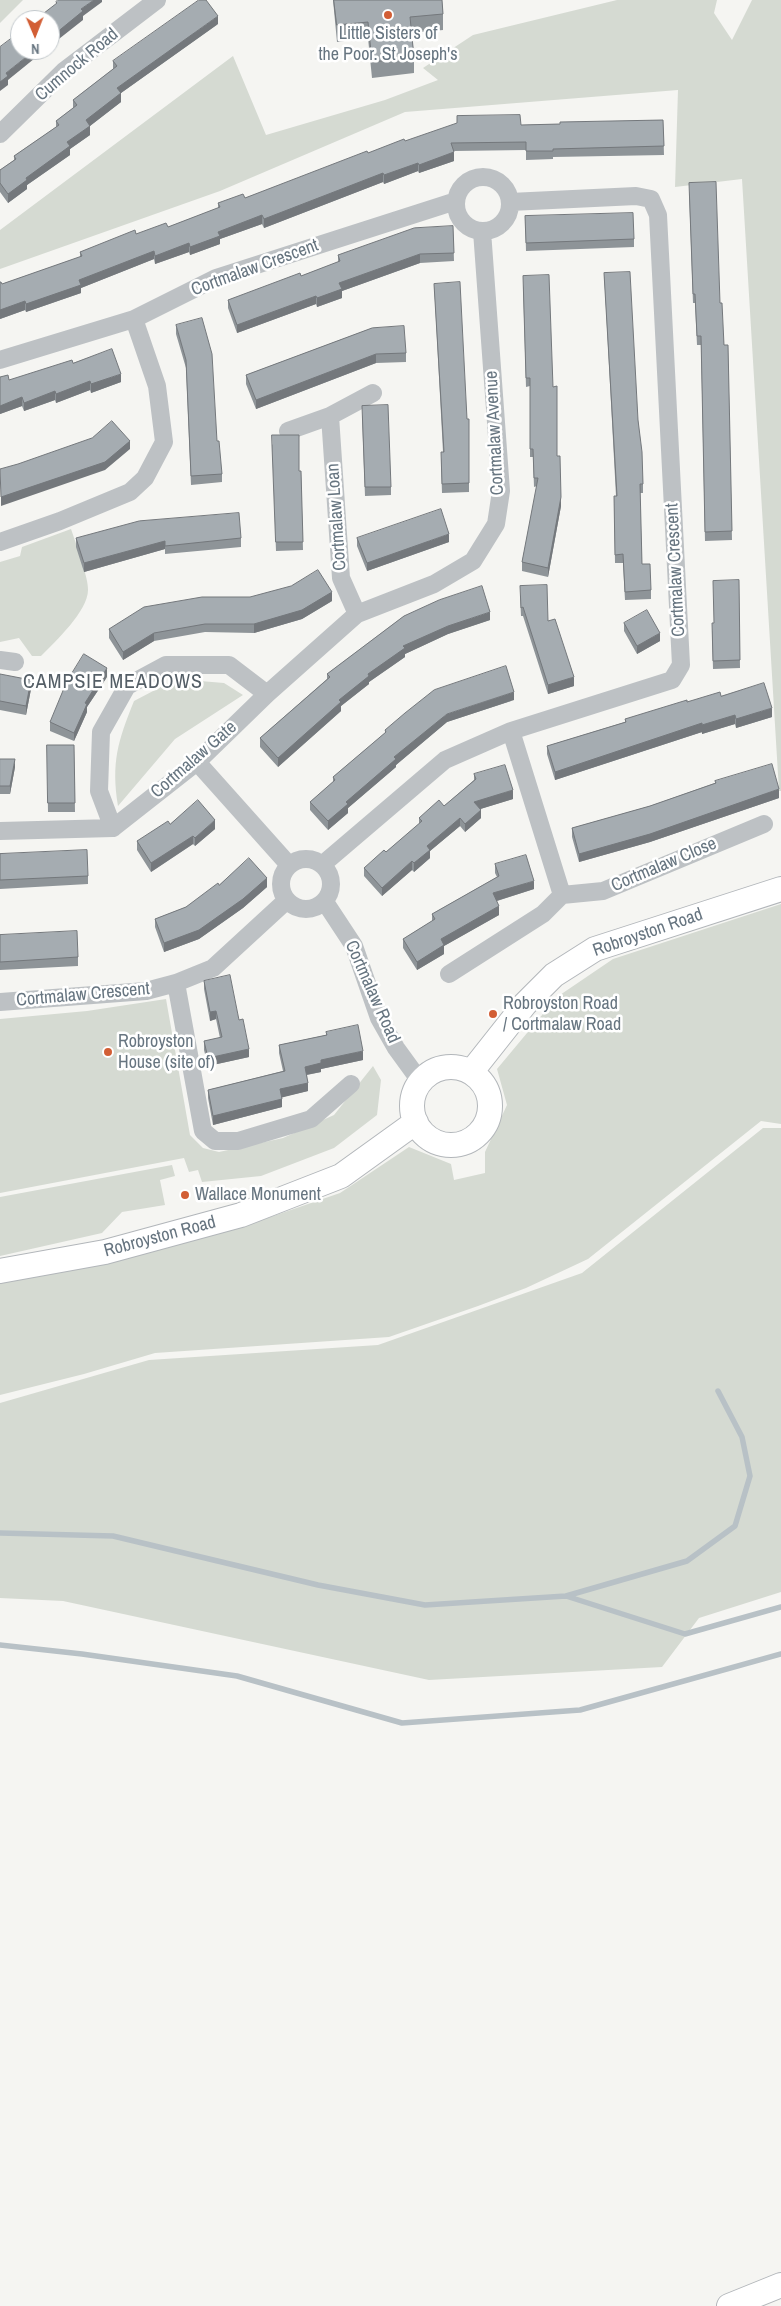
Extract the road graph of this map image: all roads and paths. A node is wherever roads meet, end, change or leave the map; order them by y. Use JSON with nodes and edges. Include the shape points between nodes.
{"nodes":[{"id":1,"x":157,"y":0,"type":"edge"},
{"id":2,"x":0,"y":134,"type":"edge"},
{"id":3,"x":456,"y":201,"type":"junction"},
{"id":4,"x":510,"y":202,"type":"junction"},
{"id":5,"x":482,"y":231,"type":"junction"},
{"id":6,"x":134,"y":319,"type":"junction"},
{"id":7,"x":0,"y":360,"type":"edge"},
{"id":8,"x":373,"y":394,"type":"dead end"},
{"id":9,"x":330,"y":416,"type":"junction"},
{"id":10,"x":288,"y":431,"type":"dead end"},
{"id":11,"x":0,"y":542,"type":"edge"},
{"id":12,"x":357,"y":614,"type":"junction"},
{"id":13,"x":267,"y":694,"type":"junction"},
{"id":14,"x":511,"y":731,"type":"junction"},
{"id":15,"x":197,"y":762,"type":"junction"},
{"id":16,"x":764,"y":824,"type":"dead end"},
{"id":17,"x":113,"y":828,"type":"junction"},
{"id":18,"x":0,"y":831,"type":"edge"},
{"id":19,"x":323,"y":864,"type":"junction"},
{"id":20,"x":289,"y":865,"type":"junction"},
{"id":21,"x":781,"y":889,"type":"edge"},
{"id":22,"x":562,"y":895,"type":"junction"},
{"id":23,"x":287,"y":900,"type":"junction"},
{"id":24,"x":325,"y":902,"type":"junction"},
{"id":25,"x":449,"y":974,"type":"dead end"},
{"id":26,"x":176,"y":983,"type":"junction"},
{"id":27,"x":0,"y":1002,"type":"edge"},
{"id":28,"x":472,"y":1071,"type":"junction"},
{"id":29,"x":420,"y":1081,"type":"junction"},
{"id":30,"x":351,"y":1084,"type":"dead end"},
{"id":31,"x":416,"y":1122,"type":"junction"},
{"id":32,"x":0,"y":1271,"type":"edge"},
{"id":33,"x":781,"y":2285,"type":"edge"},
{"id":34,"x":729,"y":2306,"type":"edge"}],
"edges":[{"from":1,"to":2,"type":"street","name":"Cumnock Road","via":[[64,71]]},
{"from":3,"to":4,"type":"street","via":[[463,185],[479,177],[488,177],[503,186]]},
{"from":3,"to":5,"type":"street","via":[[465,225]]},
{"from":3,"to":6,"type":"street","name":"Cortmalaw Crescent","via":[[216,278]]},
{"from":4,"to":5,"type":"street","via":[[505,219],[491,230]]},
{"from":4,"to":14,"type":"street","name":"Cortmalaw Crescent","via":[[636,196],[651,199],[658,215],[681,664],[672,680]]},
{"from":5,"to":12,"type":"street","name":"Cortmalaw Avenue","via":[[501,491],[496,524],[474,561],[434,584]]},
{"from":6,"to":7,"type":"street","name":"Cortmalaw Crescent"},
{"from":6,"to":11,"type":"street","via":[[157,386],[164,442],[145,478],[130,492]]},
{"from":8,"to":9,"type":"street"},
{"from":9,"to":10,"type":"street"},
{"from":9,"to":12,"type":"street","name":"Cortmalaw Loan","via":[[341,578]]},
{"from":12,"to":13,"type":"street","name":"Cortmalaw Gate"},
{"from":13,"to":15,"type":"street","name":"Cortmalaw Gate"},
{"from":13,"to":17,"type":"street","via":[[229,665],[166,665],[127,686],[101,732],[100,791]]},
{"from":14,"to":19,"type":"street","name":"Cortmalaw Crescent","via":[[445,760]]},
{"from":14,"to":22,"type":"street"},
{"from":15,"to":17,"type":"street","name":"Cortmalaw Gate"},
{"from":15,"to":20,"type":"street"},
{"from":16,"to":22,"type":"street","name":"Cortmalaw Close","via":[[603,891]]},
{"from":17,"to":18,"type":"street"},
{"from":19,"to":20,"type":"street","via":[[302,858]]},
{"from":19,"to":24,"type":"street","via":[[332,878],[330,895]]},
{"from":20,"to":23,"type":"street","via":[[281,878]]},
{"from":21,"to":28,"type":"street","name":"Robroyston Road","via":[[595,949],[554,976],[525,1004]]},
{"from":22,"to":25,"type":"street","via":[[543,914]]},
{"from":23,"to":24,"type":"street","via":[[301,909],[318,907]]},
{"from":23,"to":26,"type":"street","name":"Cortmalaw Crescent","via":[[213,968]]},
{"from":24,"to":29,"type":"street","name":"Cortmalaw Road","via":[[354,946],[379,1018]]},
{"from":26,"to":27,"type":"street","name":"Cortmalaw Crescent","via":[[146,991]]},
{"from":26,"to":30,"type":"street","via":[[203,1131],[216,1141],[238,1141],[311,1119]]},
{"from":28,"to":29,"type":"street","via":[[449,1066],[434,1069]]},
{"from":28,"to":31,"type":"street","via":[[486,1087],[490,1112],[487,1123],[471,1141],[439,1144],[429,1140]]},
{"from":29,"to":31,"type":"street","via":[[413,1092],[411,1105]]},
{"from":31,"to":32,"type":"street","name":"Robroyston Road","via":[[341,1176],[241,1215],[105,1252]]},
{"from":33,"to":34,"type":"street"}]}
